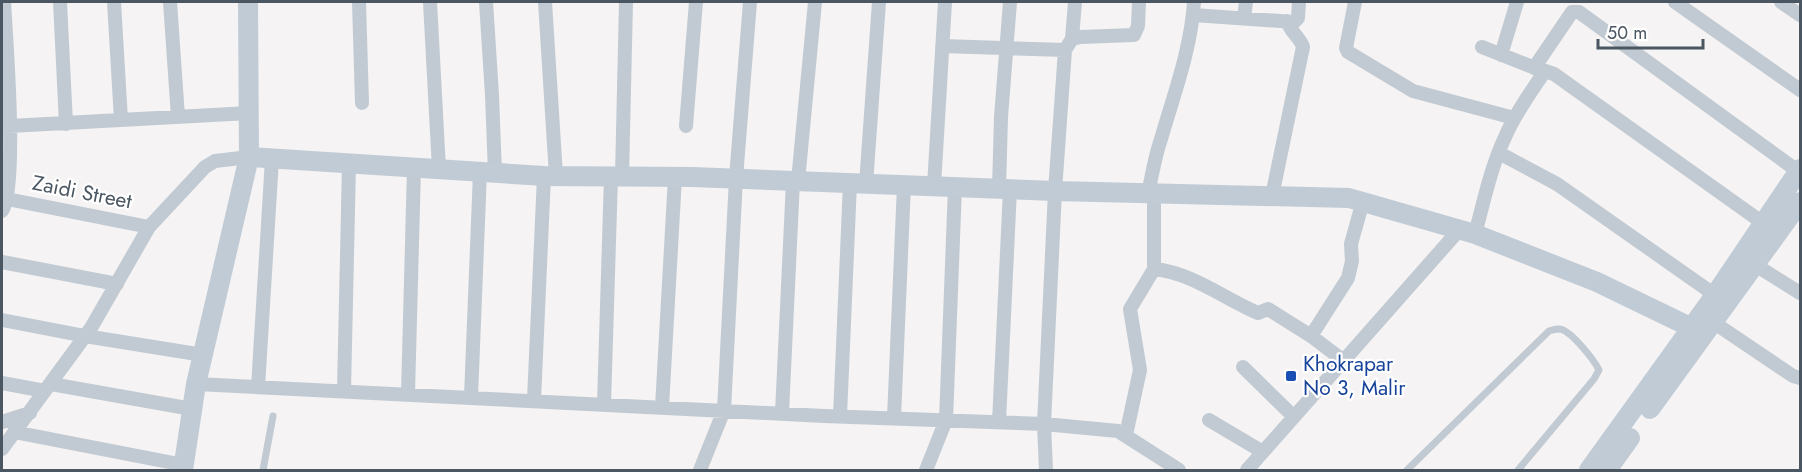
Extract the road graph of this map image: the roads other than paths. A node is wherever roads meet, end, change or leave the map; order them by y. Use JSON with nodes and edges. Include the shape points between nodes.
{"nodes":[{"id":1,"x":4,"y":2,"type":"edge"},
{"id":2,"x":60,"y":2,"type":"edge"},
{"id":3,"x":114,"y":2,"type":"edge"},
{"id":4,"x":170,"y":2,"type":"edge"},
{"id":5,"x":249,"y":2,"type":"edge"},
{"id":6,"x":359,"y":2,"type":"edge"},
{"id":7,"x":430,"y":2,"type":"edge"},
{"id":8,"x":486,"y":2,"type":"edge"},
{"id":9,"x":545,"y":2,"type":"edge"},
{"id":10,"x":626,"y":2,"type":"edge"},
{"id":11,"x":696,"y":2,"type":"edge"},
{"id":12,"x":750,"y":2,"type":"edge"},
{"id":13,"x":815,"y":2,"type":"edge"},
{"id":14,"x":879,"y":2,"type":"edge"},
{"id":15,"x":945,"y":2,"type":"edge"},
{"id":16,"x":1010,"y":2,"type":"edge"},
{"id":17,"x":1076,"y":2,"type":"edge"},
{"id":18,"x":1139,"y":2,"type":"edge"},
{"id":19,"x":1246,"y":2,"type":"edge"},
{"id":20,"x":1299,"y":2,"type":"edge"},
{"id":21,"x":1354,"y":2,"type":"edge"},
{"id":22,"x":1516,"y":2,"type":"edge"},
{"id":23,"x":1676,"y":2,"type":"edge"},
{"id":24,"x":1781,"y":2,"type":"edge"},
{"id":25,"x":1193,"y":8,"type":"edge"},
{"id":26,"x":1800,"y":15,"type":"edge"},
{"id":27,"x":1244,"y":18,"type":"junction"},
{"id":28,"x":1287,"y":21,"type":"junction"},
{"id":29,"x":1069,"y":45,"type":"junction"},
{"id":30,"x":942,"y":46,"type":"junction"},
{"id":31,"x":1482,"y":46,"type":"dead end"},
{"id":32,"x":1007,"y":48,"type":"junction"},
{"id":33,"x":1501,"y":55,"type":"junction"},
{"id":34,"x":1540,"y":69,"type":"junction"},
{"id":35,"x":1800,"y":90,"type":"edge"},
{"id":36,"x":362,"y":103,"type":"dead end"},
{"id":37,"x":249,"y":113,"type":"junction"},
{"id":38,"x":178,"y":117,"type":"junction"},
{"id":39,"x":1514,"y":118,"type":"junction"},
{"id":40,"x":121,"y":120,"type":"junction"},
{"id":41,"x":66,"y":124,"type":"junction"},
{"id":42,"x":10,"y":126,"type":"junction"},
{"id":43,"x":686,"y":126,"type":"dead end"},
{"id":44,"x":1498,"y":153,"type":"junction"},
{"id":45,"x":249,"y":157,"type":"junction"},
{"id":46,"x":272,"y":159,"type":"junction"},
{"id":47,"x":349,"y":164,"type":"junction"},
{"id":48,"x":414,"y":168,"type":"junction"},
{"id":49,"x":439,"y":169,"type":"junction"},
{"id":50,"x":1800,"y":170,"type":"edge"},
{"id":51,"x":488,"y":172,"type":"junction"},
{"id":52,"x":550,"y":176,"type":"junction"},
{"id":53,"x":616,"y":176,"type":"junction"},
{"id":54,"x":675,"y":177,"type":"junction"},
{"id":55,"x":736,"y":178,"type":"junction"},
{"id":56,"x":795,"y":181,"type":"junction"},
{"id":57,"x":858,"y":183,"type":"junction"},
{"id":58,"x":904,"y":185,"type":"junction"},
{"id":59,"x":934,"y":186,"type":"junction"},
{"id":60,"x":956,"y":187,"type":"junction"},
{"id":61,"x":1005,"y":189,"type":"junction"},
{"id":62,"x":1055,"y":191,"type":"junction"},
{"id":63,"x":1151,"y":194,"type":"junction"},
{"id":64,"x":1272,"y":196,"type":"junction"},
{"id":65,"x":1363,"y":201,"type":"junction"},
{"id":66,"x":1800,"y":202,"type":"edge"},
{"id":67,"x":4,"y":205,"type":"edge"},
{"id":68,"x":1763,"y":224,"type":"junction"},
{"id":69,"x":149,"y":226,"type":"junction"},
{"id":70,"x":1468,"y":232,"type":"junction"},
{"id":71,"x":1748,"y":260,"type":"junction"},
{"id":72,"x":2,"y":262,"type":"edge"},
{"id":73,"x":1154,"y":269,"type":"junction"},
{"id":74,"x":117,"y":284,"type":"junction"},
{"id":75,"x":1800,"y":293,"type":"edge"},
{"id":76,"x":1715,"y":295,"type":"junction"},
{"id":77,"x":2,"y":320,"type":"edge"},
{"id":78,"x":1701,"y":321,"type":"junction"},
{"id":79,"x":85,"y":336,"type":"junction"},
{"id":80,"x":1311,"y":336,"type":"junction"},
{"id":81,"x":203,"y":355,"type":"junction"},
{"id":82,"x":1344,"y":361,"type":"junction"},
{"id":83,"x":1243,"y":367,"type":"dead end"},
{"id":84,"x":1800,"y":378,"type":"edge"},
{"id":85,"x":2,"y":383,"type":"edge"},
{"id":86,"x":196,"y":384,"type":"junction"},
{"id":87,"x":48,"y":387,"type":"junction"},
{"id":88,"x":258,"y":387,"type":"junction"},
{"id":89,"x":344,"y":391,"type":"junction"},
{"id":90,"x":408,"y":394,"type":"junction"},
{"id":91,"x":471,"y":397,"type":"junction"},
{"id":92,"x":534,"y":400,"type":"junction"},
{"id":93,"x":604,"y":404,"type":"junction"},
{"id":94,"x":662,"y":407,"type":"junction"},
{"id":95,"x":192,"y":409,"type":"junction"},
{"id":96,"x":724,"y":410,"type":"junction"},
{"id":97,"x":30,"y":412,"type":"junction"},
{"id":98,"x":782,"y":413,"type":"junction"},
{"id":99,"x":273,"y":416,"type":"dead end"},
{"id":100,"x":840,"y":416,"type":"junction"},
{"id":101,"x":1294,"y":417,"type":"junction"},
{"id":102,"x":894,"y":418,"type":"junction"},
{"id":103,"x":946,"y":420,"type":"junction"},
{"id":104,"x":1209,"y":420,"type":"dead end"},
{"id":105,"x":2,"y":422,"type":"edge"},
{"id":106,"x":999,"y":422,"type":"junction"},
{"id":107,"x":1044,"y":424,"type":"junction"},
{"id":108,"x":14,"y":432,"type":"junction"},
{"id":109,"x":1126,"y":435,"type":"junction"},
{"id":110,"x":2,"y":449,"type":"edge"},
{"id":111,"x":1263,"y":452,"type":"junction"},
{"id":112,"x":183,"y":468,"type":"edge"},
{"id":113,"x":263,"y":471,"type":"edge"},
{"id":114,"x":700,"y":471,"type":"edge"},
{"id":115,"x":926,"y":471,"type":"edge"},
{"id":116,"x":1046,"y":471,"type":"edge"},
{"id":117,"x":1179,"y":471,"type":"edge"},
{"id":118,"x":1247,"y":471,"type":"edge"},
{"id":119,"x":1407,"y":471,"type":"edge"},
{"id":120,"x":1518,"y":471,"type":"edge"},
{"id":121,"x":1589,"y":471,"type":"edge"},
{"id":122,"x":1607,"y":471,"type":"edge"}],
"edges":[{"from":1,"to":42,"type":"street"},
{"from":2,"to":41,"type":"street"},
{"from":3,"to":40,"type":"street"},
{"from":4,"to":38,"type":"street"},
{"from":5,"to":37,"type":"street"},
{"from":6,"to":36,"type":"street"},
{"from":7,"to":49,"type":"street"},
{"from":8,"to":51,"type":"street","via":[[492,95]]},
{"from":9,"to":52,"type":"street"},
{"from":10,"to":53,"type":"street"},
{"from":11,"to":43,"type":"street"},
{"from":12,"to":55,"type":"street"},
{"from":13,"to":56,"type":"street"},
{"from":14,"to":57,"type":"street"},
{"from":15,"to":30,"type":"street"},
{"from":16,"to":32,"type":"street"},
{"from":17,"to":29,"type":"street"},
{"from":18,"to":29,"type":"street","via":[[1134,35],[1080,37]]},
{"from":19,"to":27,"type":"street"},
{"from":20,"to":28,"type":"street","via":[[1298,18]]},
{"from":21,"to":39,"type":"street","via":[[1348,52],[1413,92]]},
{"from":22,"to":33,"type":"street"},
{"from":23,"to":35,"type":"street"},
{"from":24,"to":26,"type":"street"},
{"from":25,"to":27,"type":"street"},
{"from":25,"to":63,"type":"street"},
{"from":27,"to":28,"type":"street"},
{"from":28,"to":64,"type":"street","via":[[1303,47]]},
{"from":29,"to":32,"type":"street"},
{"from":29,"to":62,"type":"street"},
{"from":30,"to":32,"type":"street"},
{"from":30,"to":59,"type":"street"},
{"from":31,"to":33,"type":"street"},
{"from":32,"to":61,"type":"street","via":[[1001,117]]},
{"from":33,"to":34,"type":"street"},
{"from":34,"to":39,"type":"street"},
{"from":34,"to":50,"type":"street","via":[[1572,12],[1579,12]]},
{"from":34,"to":68,"type":"street","via":[[1563,80]]},
{"from":37,"to":38,"type":"street"},
{"from":37,"to":45,"type":"street"},
{"from":38,"to":40,"type":"street"},
{"from":39,"to":44,"type":"street"},
{"from":40,"to":41,"type":"street"},
{"from":41,"to":42,"type":"street"},
{"from":42,"to":67,"type":"street"},
{"from":44,"to":70,"type":"street"},
{"from":44,"to":76,"type":"street","via":[[1557,184]]},
{"from":45,"to":46,"type":"street"},
{"from":45,"to":69,"type":"street","via":[[215,161],[205,167]]},
{"from":45,"to":81,"type":"street"},
{"from":46,"to":47,"type":"street"},
{"from":46,"to":88,"type":"street"},
{"from":47,"to":48,"type":"street"},
{"from":47,"to":89,"type":"street"},
{"from":48,"to":49,"type":"street"},
{"from":48,"to":90,"type":"street"},
{"from":49,"to":51,"type":"street"},
{"from":50,"to":68,"type":"street"},
{"from":51,"to":52,"type":"street"},
{"from":51,"to":91,"type":"street"},
{"from":52,"to":53,"type":"street"},
{"from":52,"to":92,"type":"street"},
{"from":53,"to":54,"type":"street"},
{"from":53,"to":93,"type":"street"},
{"from":54,"to":55,"type":"street"},
{"from":54,"to":94,"type":"street"},
{"from":55,"to":56,"type":"street"},
{"from":55,"to":96,"type":"street"},
{"from":56,"to":57,"type":"street"},
{"from":56,"to":98,"type":"street"},
{"from":57,"to":58,"type":"street"},
{"from":57,"to":100,"type":"street"},
{"from":58,"to":59,"type":"street"},
{"from":58,"to":102,"type":"street"},
{"from":59,"to":60,"type":"street"},
{"from":60,"to":61,"type":"street"},
{"from":60,"to":103,"type":"street"},
{"from":61,"to":62,"type":"street"},
{"from":61,"to":106,"type":"street"},
{"from":62,"to":63,"type":"street"},
{"from":62,"to":107,"type":"street"},
{"from":63,"to":64,"type":"street"},
{"from":63,"to":73,"type":"street"},
{"from":64,"to":65,"type":"street"},
{"from":65,"to":70,"type":"street"},
{"from":65,"to":80,"type":"street","via":[[1351,244],[1348,278]]},
{"from":66,"to":71,"type":"street"},
{"from":67,"to":69,"type":"street","name":"Zaidi Street"},
{"from":68,"to":71,"type":"street"},
{"from":69,"to":74,"type":"street"},
{"from":70,"to":78,"type":"street"},
{"from":70,"to":82,"type":"street"},
{"from":71,"to":75,"type":"street"},
{"from":71,"to":76,"type":"street"},
{"from":71,"to":78,"type":"street"},
{"from":72,"to":74,"type":"street"},
{"from":73,"to":80,"type":"street","via":[[1188,277],[1257,313],[1268,309]]},
{"from":73,"to":109,"type":"street","via":[[1130,309],[1140,370]]},
{"from":74,"to":79,"type":"street"},
{"from":76,"to":78,"type":"street"},
{"from":77,"to":79,"type":"street"},
{"from":78,"to":84,"type":"street"},
{"from":78,"to":121,"type":"street"},
{"from":78,"to":122,"type":"street"},
{"from":79,"to":81,"type":"street"},
{"from":79,"to":87,"type":"street"},
{"from":80,"to":82,"type":"street"},
{"from":81,"to":86,"type":"street"},
{"from":82,"to":101,"type":"street"},
{"from":83,"to":101,"type":"street"},
{"from":85,"to":87,"type":"street"},
{"from":86,"to":88,"type":"street"},
{"from":86,"to":95,"type":"street"},
{"from":87,"to":95,"type":"street"},
{"from":87,"to":97,"type":"street"},
{"from":88,"to":89,"type":"street"},
{"from":89,"to":90,"type":"street"},
{"from":90,"to":91,"type":"street"},
{"from":91,"to":92,"type":"street"},
{"from":92,"to":93,"type":"street"},
{"from":93,"to":94,"type":"street"},
{"from":94,"to":96,"type":"street"},
{"from":95,"to":112,"type":"street"},
{"from":96,"to":98,"type":"street"},
{"from":96,"to":114,"type":"street"},
{"from":97,"to":105,"type":"street"},
{"from":97,"to":108,"type":"street"},
{"from":98,"to":100,"type":"street"},
{"from":99,"to":113,"type":"lane"},
{"from":100,"to":102,"type":"street"},
{"from":101,"to":111,"type":"street"},
{"from":102,"to":103,"type":"street"},
{"from":103,"to":106,"type":"street"},
{"from":103,"to":115,"type":"street"},
{"from":104,"to":111,"type":"street"},
{"from":106,"to":107,"type":"street"},
{"from":107,"to":109,"type":"street","via":[[1119,431]]},
{"from":107,"to":116,"type":"street"},
{"from":108,"to":110,"type":"street"},
{"from":108,"to":112,"type":"street"},
{"from":109,"to":117,"type":"street"},
{"from":111,"to":118,"type":"street"},
{"from":119,"to":120,"type":"lane","via":[[1549,331],[1559,329],[1568,332],[1599,370]]}]}
